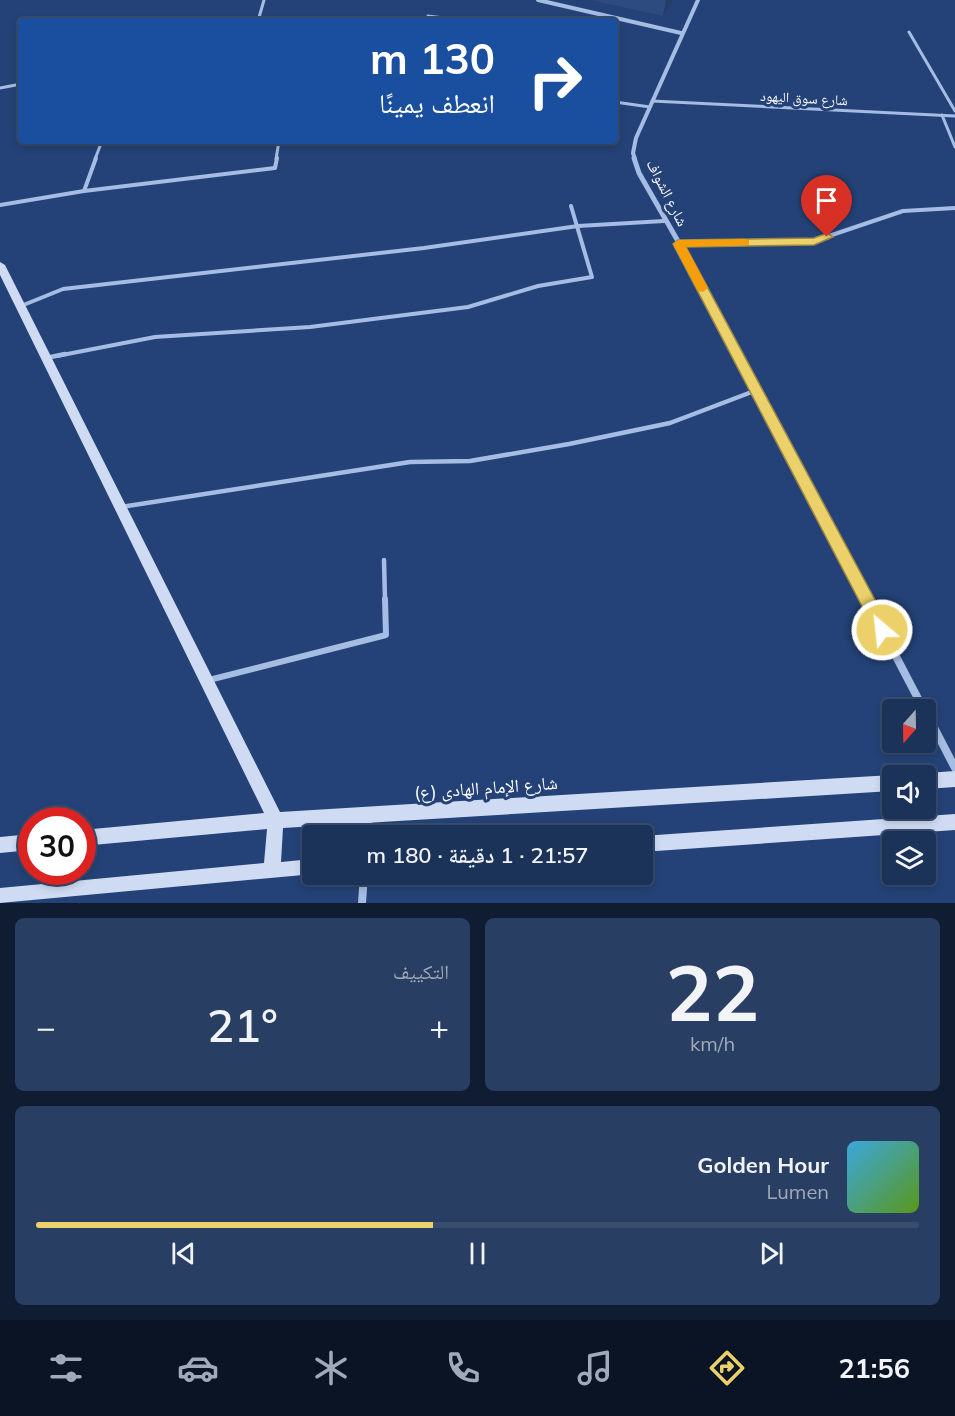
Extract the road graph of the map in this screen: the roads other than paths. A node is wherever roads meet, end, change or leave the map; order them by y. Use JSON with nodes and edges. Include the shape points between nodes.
{"nodes":[{"id":1,"x":264,"y":0,"type":"edge"},
{"id":2,"x":538,"y":0,"type":"edge"},
{"id":3,"x":698,"y":0,"type":"edge"},
{"id":4,"x":428,"y":16,"type":"dead end"},
{"id":5,"x":259,"y":18,"type":"edge"},
{"id":6,"x":444,"y":18,"type":"edge"},
{"id":7,"x":616,"y":18,"type":"edge"},
{"id":8,"x":618,"y":18,"type":"edge"},
{"id":9,"x":909,"y":32,"type":"dead end"},
{"id":10,"x":681,"y":33,"type":"junction"},
{"id":11,"x":18,"y":85,"type":"edge"},
{"id":12,"x":0,"y":88,"type":"edge"},
{"id":13,"x":618,"y":102,"type":"edge"},
{"id":14,"x":651,"y":104,"type":"junction"},
{"id":15,"x":955,"y":113,"type":"edge"},
{"id":16,"x":942,"y":115,"type":"junction"},
{"id":17,"x":101,"y":144,"type":"edge"},
{"id":18,"x":279,"y":144,"type":"edge"},
{"id":19,"x":955,"y":147,"type":"edge"},
{"id":20,"x":84,"y":191,"type":"junction"},
{"id":21,"x":0,"y":205,"type":"edge"},
{"id":22,"x":571,"y":206,"type":"dead end"},
{"id":23,"x":955,"y":208,"type":"edge"},
{"id":24,"x":664,"y":221,"type":"junction"},
{"id":25,"x":578,"y":225,"type":"junction"},
{"id":26,"x":678,"y":244,"type":"junction"},
{"id":27,"x":0,"y":265,"type":"edge"},
{"id":28,"x":21,"y":306,"type":"junction"},
{"id":29,"x":46,"y":358,"type":"junction"},
{"id":30,"x":757,"y":390,"type":"junction"},
{"id":31,"x":121,"y":508,"type":"junction"},
{"id":32,"x":384,"y":560,"type":"dead end"},
{"id":33,"x":207,"y":680,"type":"junction"},
{"id":34,"x":919,"y":699,"type":"edge"},
{"id":35,"x":936,"y":732,"type":"edge"},
{"id":36,"x":955,"y":768,"type":"edge"},
{"id":37,"x":955,"y":779,"type":"edge"},
{"id":38,"x":936,"y":780,"type":"edge"},
{"id":39,"x":882,"y":784,"type":"edge"},
{"id":40,"x":369,"y":815,"type":"junction"},
{"id":41,"x":276,"y":820,"type":"junction"},
{"id":42,"x":955,"y":822,"type":"edge"},
{"id":43,"x":368,"y":825,"type":"edge"},
{"id":44,"x":96,"y":837,"type":"edge"},
{"id":45,"x":18,"y":843,"type":"edge"},
{"id":46,"x":653,"y":843,"type":"edge"},
{"id":47,"x":0,"y":845,"type":"edge"},
{"id":48,"x":302,"y":868,"type":"edge"},
{"id":49,"x":272,"y":869,"type":"junction"},
{"id":50,"x":363,"y":885,"type":"edge"},
{"id":51,"x":0,"y":896,"type":"edge"},
{"id":52,"x":362,"y":903,"type":"edge"}],
"edges":[{"from":1,"to":5,"type":"lane"},
{"from":2,"to":7,"type":"street"},
{"from":3,"to":10,"type":"street","name":"شارع الشواف"},
{"from":4,"to":6,"type":"lane"},
{"from":8,"to":10,"type":"street"},
{"from":9,"to":15,"type":"lane"},
{"from":10,"to":14,"type":"street","name":"شارع الشواف"},
{"from":11,"to":12,"type":"lane"},
{"from":13,"to":14,"type":"lane","name":"شارع سوق اليهود"},
{"from":14,"to":16,"type":"lane","name":"شارع سوق اليهود"},
{"from":14,"to":24,"type":"street","name":"شارع الشواف","via":[[633,153]]},
{"from":15,"to":16,"type":"lane","name":"شارع سوق اليهود"},
{"from":16,"to":19,"type":"lane"},
{"from":17,"to":20,"type":"lane"},
{"from":18,"to":20,"type":"lane","via":[[275,168]]},
{"from":20,"to":21,"type":"lane"},
{"from":22,"to":25,"type":"lane"},
{"from":23,"to":26,"type":"lane","via":[[903,211],[814,241]]},
{"from":24,"to":25,"type":"lane"},
{"from":24,"to":26,"type":"street","name":"شارع الشواف"},
{"from":25,"to":28,"type":"lane","via":[[413,249],[63,289]]},
{"from":25,"to":29,"type":"lane","via":[[592,277],[538,286],[468,308],[310,327],[155,338]]},
{"from":26,"to":30,"type":"street","name":"شارع الشواف"},
{"from":27,"to":28,"type":"main road"},
{"from":28,"to":29,"type":"main road"},
{"from":29,"to":31,"type":"main road"},
{"from":30,"to":31,"type":"lane","via":[[670,423],[568,444],[470,461],[410,462]]},
{"from":30,"to":34,"type":"street","name":"شارع الشواف"},
{"from":31,"to":33,"type":"main road"},
{"from":32,"to":33,"type":"lane","via":[[386,635]]},
{"from":33,"to":41,"type":"main road"},
{"from":35,"to":36,"type":"street","name":"شارع الشواف"},
{"from":37,"to":38,"type":"main road"},
{"from":39,"to":40,"type":"main road","name":"شارع الإمام الهادی (ع)"},
{"from":40,"to":41,"type":"main road","name":"شارع الإمام الهادی (ع)"},
{"from":40,"to":43,"type":"street"},
{"from":41,"to":44,"type":"main road","name":"شارع الإمام الهادی (ع)"},
{"from":41,"to":49,"type":"main road"},
{"from":42,"to":46,"type":"main road"},
{"from":45,"to":47,"type":"main road"},
{"from":48,"to":49,"type":"main road"},
{"from":49,"to":51,"type":"main road"},
{"from":50,"to":52,"type":"street"}]}
